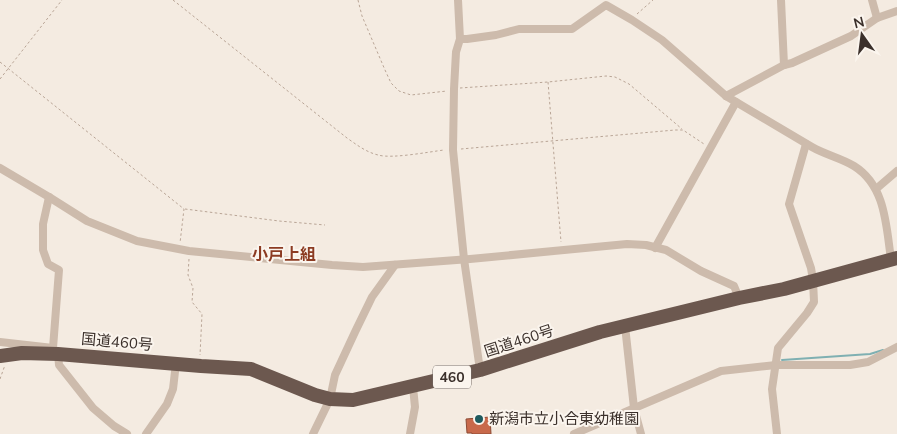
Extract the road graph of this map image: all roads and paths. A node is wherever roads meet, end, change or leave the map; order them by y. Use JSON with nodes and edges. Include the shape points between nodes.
{"nodes":[{"id":1,"x":62,"y":0,"type":"edge"},
{"id":2,"x":173,"y":0,"type":"edge"},
{"id":3,"x":358,"y":0,"type":"edge"},
{"id":4,"x":458,"y":0,"type":"edge"},
{"id":5,"x":653,"y":0,"type":"edge"},
{"id":6,"x":782,"y":0,"type":"edge"},
{"id":7,"x":872,"y":0,"type":"edge"},
{"id":8,"x":897,"y":11,"type":"edge"},
{"id":9,"x":878,"y":18,"type":"junction"},
{"id":10,"x":632,"y":20,"type":"junction"},
{"id":11,"x":460,"y":39,"type":"junction"},
{"id":12,"x":0,"y":62,"type":"edge"},
{"id":13,"x":784,"y":65,"type":"junction"},
{"id":14,"x":8,"y":69,"type":"junction"},
{"id":15,"x":0,"y":79,"type":"edge"},
{"id":16,"x":548,"y":82,"type":"junction"},
{"id":17,"x":454,"y":89,"type":"junction"},
{"id":18,"x":726,"y":96,"type":"junction"},
{"id":19,"x":736,"y":102,"type":"junction"},
{"id":20,"x":683,"y":130,"type":"junction"},
{"id":21,"x":552,"y":140,"type":"junction"},
{"id":22,"x":806,"y":144,"type":"junction"},
{"id":23,"x":453,"y":150,"type":"junction"},
{"id":24,"x":710,"y":150,"type":"junction"},
{"id":25,"x":0,"y":168,"type":"edge"},
{"id":26,"x":897,"y":172,"type":"edge"},
{"id":27,"x":876,"y":189,"type":"junction"},
{"id":28,"x":49,"y":197,"type":"junction"},
{"id":29,"x":184,"y":208,"type":"junction"},
{"id":30,"x":325,"y":225,"type":"dead end"},
{"id":31,"x":655,"y":248,"type":"junction"},
{"id":32,"x":179,"y":249,"type":"junction"},
{"id":33,"x":561,"y":250,"type":"junction"},
{"id":34,"x":189,"y":251,"type":"junction"},
{"id":35,"x":894,"y":258,"type":"edge"},
{"id":36,"x":464,"y":260,"type":"junction"},
{"id":37,"x":395,"y":265,"type":"junction"},
{"id":38,"x":813,"y":280,"type":"junction"},
{"id":39,"x":739,"y":298,"type":"junction"},
{"id":40,"x":625,"y":326,"type":"junction"},
{"id":41,"x":0,"y":342,"type":"edge"},
{"id":42,"x":897,"y":347,"type":"edge"},
{"id":43,"x":56,"y":351,"type":"junction"},
{"id":44,"x":4,"y":356,"type":"edge"},
{"id":45,"x":176,"y":363,"type":"junction"},
{"id":46,"x":776,"y":365,"type":"junction"},
{"id":47,"x":201,"y":366,"type":"junction"},
{"id":48,"x":480,"y":370,"type":"junction"},
{"id":49,"x":0,"y":379,"type":"edge"},
{"id":50,"x":414,"y":387,"type":"junction"},
{"id":51,"x":330,"y":399,"type":"junction"},
{"id":52,"x":634,"y":408,"type":"junction"},
{"id":53,"x":127,"y":434,"type":"edge"},
{"id":54,"x":146,"y":434,"type":"edge"},
{"id":55,"x":313,"y":434,"type":"edge"},
{"id":56,"x":410,"y":434,"type":"edge"},
{"id":57,"x":574,"y":434,"type":"edge"},
{"id":58,"x":641,"y":434,"type":"edge"},
{"id":59,"x":777,"y":434,"type":"edge"}],
"edges":[{"from":1,"to":14,"type":"path"},
{"from":2,"to":23,"type":"path","via":[[365,150],[380,156]]},
{"from":3,"to":17,"type":"path","via":[[385,70],[399,91],[411,95]]},
{"from":4,"to":11,"type":"street"},
{"from":5,"to":10,"type":"path"},
{"from":6,"to":13,"type":"street"},
{"from":7,"to":9,"type":"street"},
{"from":8,"to":9,"type":"street"},
{"from":9,"to":13,"type":"street","via":[[851,36]]},
{"from":10,"to":11,"type":"street","via":[[606,5],[572,29],[519,29]]},
{"from":10,"to":18,"type":"street","via":[[662,40]]},
{"from":11,"to":17,"type":"street"},
{"from":12,"to":14,"type":"path"},
{"from":13,"to":18,"type":"street"},
{"from":14,"to":15,"type":"path"},
{"from":14,"to":29,"type":"path"},
{"from":16,"to":17,"type":"path"},
{"from":16,"to":20,"type":"path","via":[[606,76],[621,79]]},
{"from":16,"to":21,"type":"path"},
{"from":17,"to":23,"type":"street"},
{"from":18,"to":19,"type":"street"},
{"from":19,"to":22,"type":"street"},
{"from":19,"to":24,"type":"street"},
{"from":20,"to":21,"type":"path"},
{"from":20,"to":24,"type":"path"},
{"from":21,"to":23,"type":"path"},
{"from":21,"to":33,"type":"path"},
{"from":22,"to":27,"type":"street","via":[[854,166]]},
{"from":22,"to":38,"type":"street","via":[[789,204]]},
{"from":23,"to":36,"type":"street"},
{"from":24,"to":31,"type":"street"},
{"from":25,"to":28,"type":"street"},
{"from":26,"to":27,"type":"street"},
{"from":27,"to":35,"type":"street","via":[[882,201]]},
{"from":28,"to":32,"type":"street","via":[[87,222],[137,241]]},
{"from":28,"to":43,"type":"street","via":[[43,224],[43,250],[48,264],[59,270]]},
{"from":29,"to":30,"type":"path"},
{"from":29,"to":32,"type":"path"},
{"from":31,"to":33,"type":"street","via":[[627,244]]},
{"from":31,"to":39,"type":"street","via":[[666,250],[734,286]]},
{"from":32,"to":34,"type":"street"},
{"from":33,"to":36,"type":"street"},
{"from":34,"to":37,"type":"street","via":[[332,265]]},
{"from":34,"to":47,"type":"path","via":[[192,302],[202,314]]},
{"from":35,"to":38,"type":"highway","name":"国道460号","number":"460"},
{"from":36,"to":37,"type":"street"},
{"from":36,"to":48,"type":"street"},
{"from":37,"to":51,"type":"street","via":[[372,297],[355,332],[335,374]]},
{"from":38,"to":39,"type":"highway","name":"国道460号","number":"460"},
{"from":38,"to":46,"type":"street","via":[[814,302],[778,348]]},
{"from":39,"to":40,"type":"highway","name":"国道460号","number":"460"},
{"from":40,"to":48,"type":"highway","name":"国道460号","number":"460"},
{"from":40,"to":52,"type":"street"},
{"from":41,"to":43,"type":"street"},
{"from":42,"to":46,"type":"street","via":[[868,362],[850,365]]},
{"from":43,"to":44,"type":"highway","name":"国道460号","number":"460"},
{"from":43,"to":45,"type":"highway","name":"国道460号","number":"460"},
{"from":43,"to":53,"type":"street","via":[[59,365],[93,408]]},
{"from":44,"to":49,"type":"path"},
{"from":45,"to":47,"type":"highway","name":"国道460号","number":"460"},
{"from":45,"to":54,"type":"street","via":[[173,389],[167,404]]},
{"from":46,"to":52,"type":"street","via":[[721,370]]},
{"from":46,"to":59,"type":"street","via":[[772,388]]},
{"from":47,"to":51,"type":"highway","name":"国道460号","number":"460","via":[[251,369]]},
{"from":48,"to":50,"type":"highway","name":"国道460号","number":"460"},
{"from":50,"to":51,"type":"highway","name":"国道460号","number":"460","via":[[353,400]]},
{"from":50,"to":56,"type":"street","via":[[415,407]]},
{"from":51,"to":55,"type":"street"},
{"from":52,"to":57,"type":"street"},
{"from":52,"to":58,"type":"street"}]}
